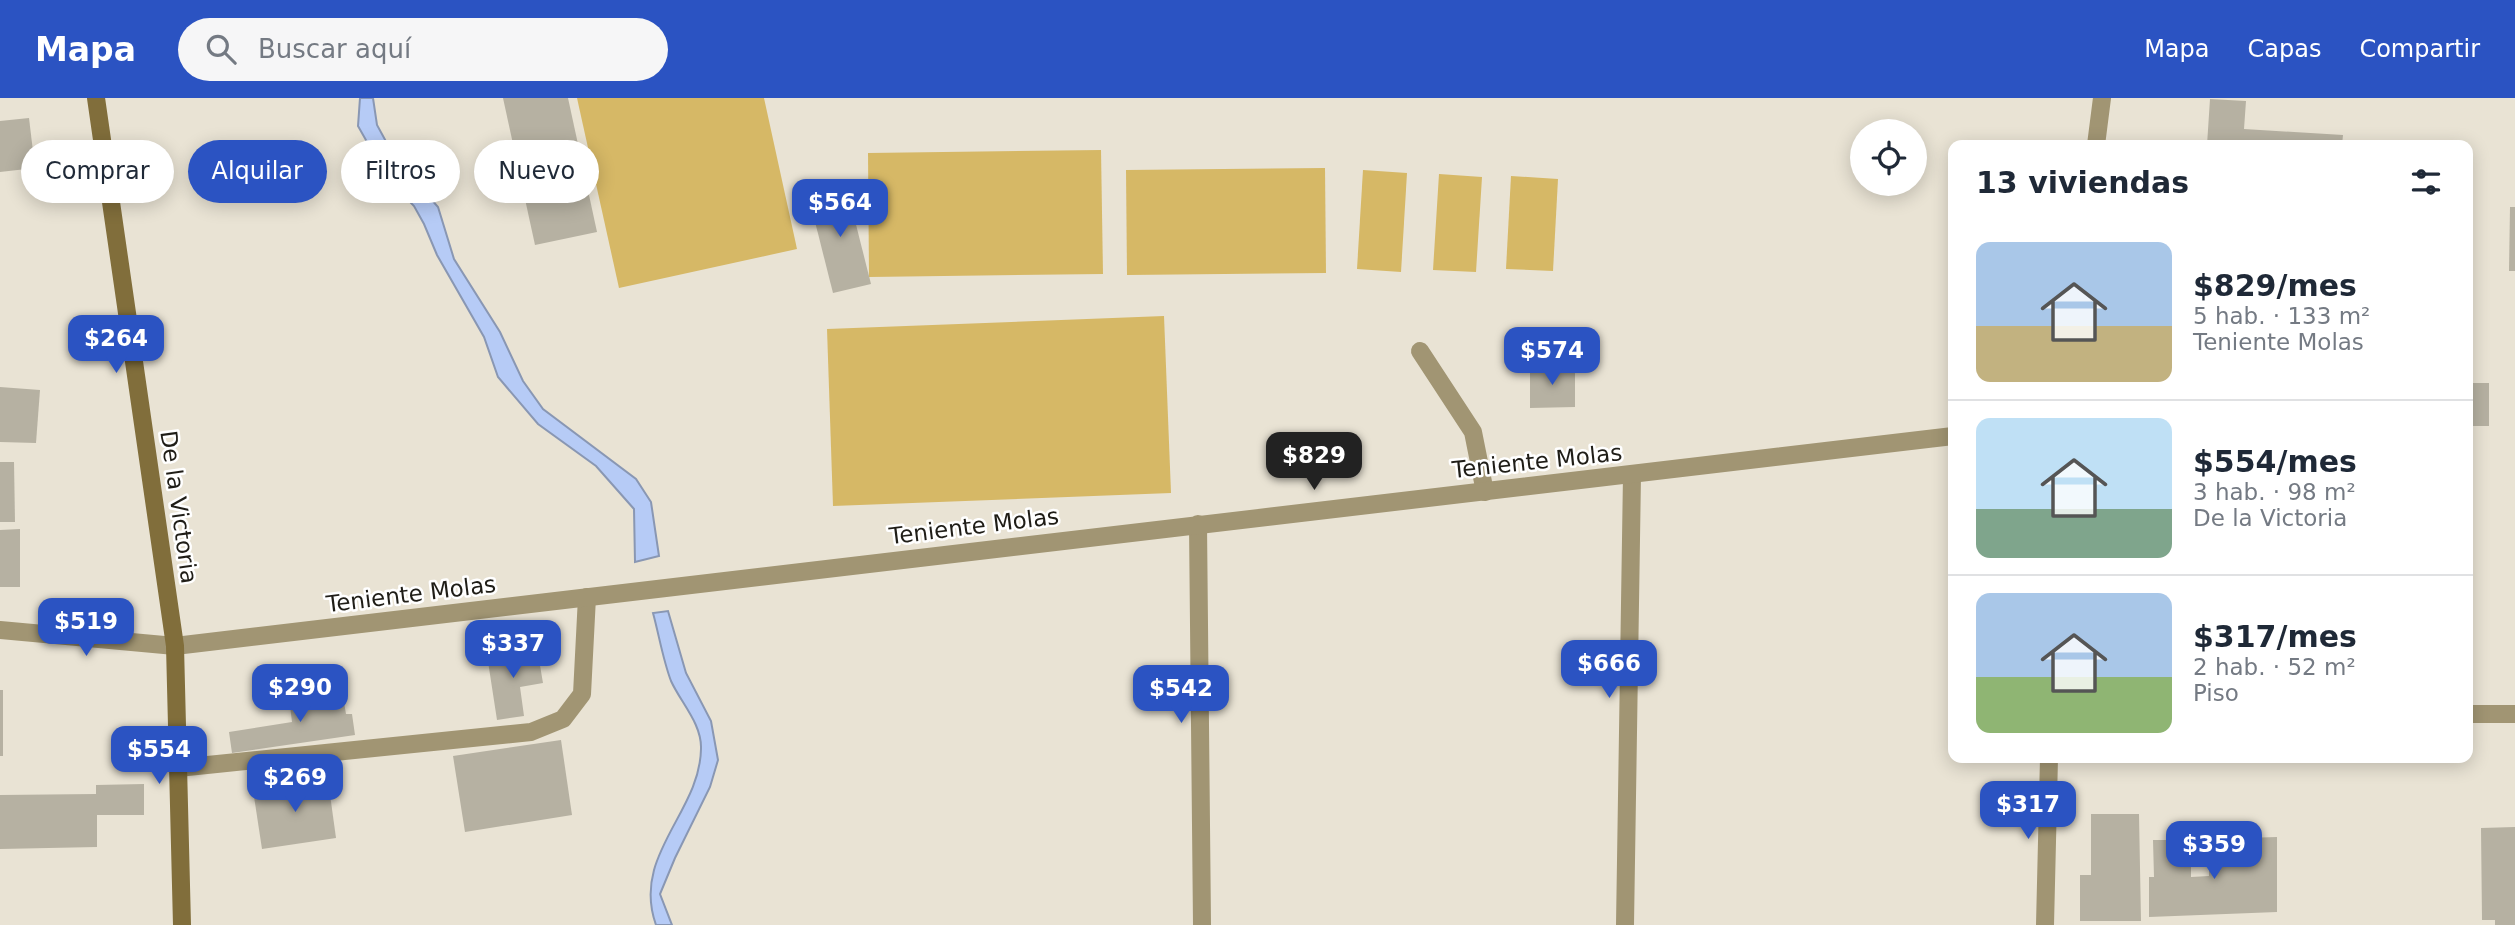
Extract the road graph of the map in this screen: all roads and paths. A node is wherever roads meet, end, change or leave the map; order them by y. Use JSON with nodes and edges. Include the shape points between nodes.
{"nodes":[{"id":1,"x":96,"y":98,"type":"edge"},
{"id":2,"x":2102,"y":98,"type":"edge"},
{"id":3,"x":2097,"y":140,"type":"edge"},
{"id":4,"x":1420,"y":351,"type":"dead end"},
{"id":5,"x":1948,"y":437,"type":"edge"},
{"id":6,"x":1632,"y":475,"type":"junction"},
{"id":7,"x":1485,"y":492,"type":"junction"},
{"id":8,"x":1198,"y":524,"type":"junction"},
{"id":9,"x":587,"y":597,"type":"junction"},
{"id":10,"x":0,"y":630,"type":"edge"},
{"id":11,"x":175,"y":646,"type":"junction"},
{"id":12,"x":2473,"y":714,"type":"edge"},
{"id":13,"x":2515,"y":714,"type":"edge"},
{"id":14,"x":2049,"y":763,"type":"edge"},
{"id":15,"x":178,"y":768,"type":"junction"},
{"id":16,"x":182,"y":925,"type":"edge"},
{"id":17,"x":1202,"y":925,"type":"edge"},
{"id":18,"x":1625,"y":925,"type":"edge"},
{"id":19,"x":2045,"y":925,"type":"edge"}],
"edges":[{"from":1,"to":11,"type":"main road","name":"De la Victoria"},
{"from":2,"to":3,"type":"street"},
{"from":4,"to":7,"type":"street","via":[[1473,432]]},
{"from":5,"to":6,"type":"street","name":"Teniente Molas"},
{"from":6,"to":7,"type":"street","name":"Teniente Molas"},
{"from":6,"to":18,"type":"street"},
{"from":7,"to":8,"type":"street","name":"Teniente Molas"},
{"from":8,"to":9,"type":"street","name":"Teniente Molas"},
{"from":8,"to":17,"type":"street"},
{"from":9,"to":11,"type":"street","name":"Teniente Molas"},
{"from":9,"to":15,"type":"street","via":[[582,694],[564,719],[531,732]]},
{"from":10,"to":11,"type":"street","name":"Teniente Molas"},
{"from":11,"to":15,"type":"main road","name":"De la Victoria"},
{"from":12,"to":13,"type":"street"},
{"from":14,"to":19,"type":"street"},
{"from":15,"to":16,"type":"main road","name":"De la Victoria"}]}
